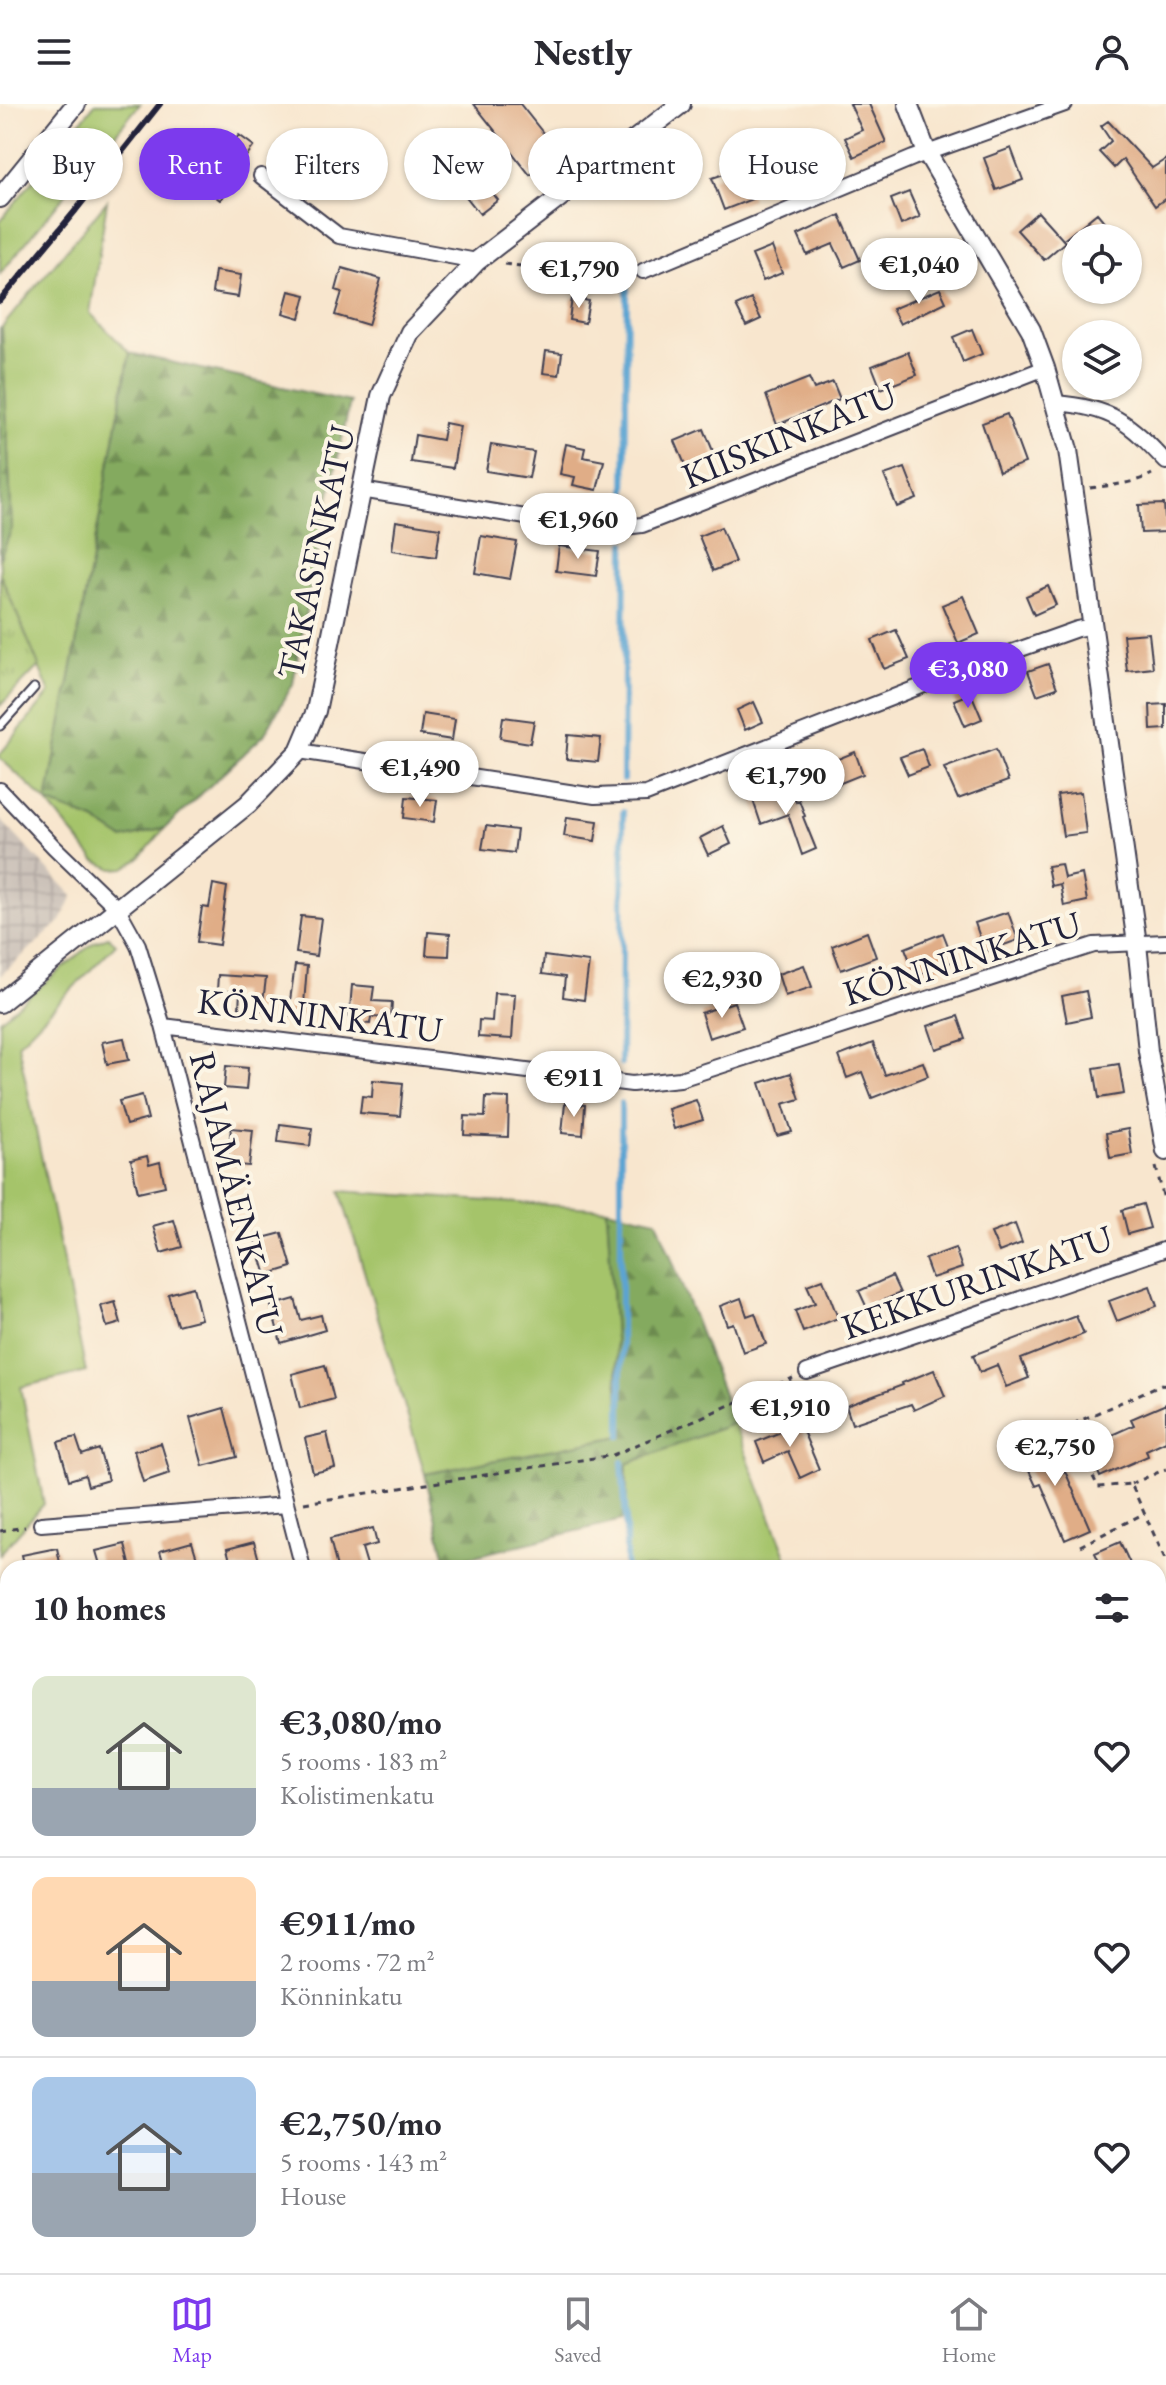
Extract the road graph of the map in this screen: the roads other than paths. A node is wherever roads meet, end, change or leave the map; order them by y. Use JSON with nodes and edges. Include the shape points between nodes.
{"nodes":[{"id":1,"x":76,"y":104,"type":"edge"},
{"id":2,"x":681,"y":104,"type":"edge"},
{"id":3,"x":908,"y":104,"type":"edge"},
{"id":4,"x":1065,"y":104,"type":"edge"},
{"id":5,"x":927,"y":153,"type":"junction"},
{"id":6,"x":261,"y":176,"type":"dead end"},
{"id":7,"x":0,"y":198,"type":"edge"},
{"id":8,"x":477,"y":261,"type":"junction"},
{"id":9,"x":643,"y":271,"type":"road end"},
{"id":10,"x":1045,"y":368,"type":"junction"},
{"id":11,"x":1055,"y":403,"type":"junction"},
{"id":12,"x":1163,"y":465,"type":"edge"},
{"id":13,"x":361,"y":490,"type":"junction"},
{"id":14,"x":1093,"y":626,"type":"junction"},
{"id":15,"x":34,"y":688,"type":"dead end"},
{"id":16,"x":0,"y":726,"type":"edge"},
{"id":17,"x":299,"y":751,"type":"junction"},
{"id":18,"x":0,"y":790,"type":"edge"},
{"id":19,"x":118,"y":909,"type":"junction"},
{"id":20,"x":1166,"y":942,"type":"edge"},
{"id":21,"x":1137,"y":944,"type":"junction"},
{"id":22,"x":0,"y":1003,"type":"edge"},
{"id":23,"x":163,"y":1026,"type":"junction"},
{"id":24,"x":1166,"y":1151,"type":"edge"},
{"id":25,"x":1166,"y":1249,"type":"edge"},
{"id":26,"x":807,"y":1372,"type":"road end"},
{"id":27,"x":286,"y":1505,"type":"junction"},
{"id":28,"x":41,"y":1524,"type":"road end"},
{"id":29,"x":301,"y":1560,"type":"edge"}],
"edges":[{"from":1,"to":7,"type":"street"},
{"from":2,"to":8,"type":"street","name":"TAKASENKATU"},
{"from":3,"to":5,"type":"street"},
{"from":4,"to":5,"type":"street"},
{"from":5,"to":9,"type":"street"},
{"from":5,"to":10,"type":"street","via":[[1031,330]]},
{"from":6,"to":8,"type":"street","via":[[339,236]]},
{"from":8,"to":13,"type":"street","name":"TAKASENKATU","via":[[410,332],[381,396]]},
{"from":10,"to":11,"type":"street"},
{"from":10,"to":13,"type":"street","name":"KIISKINKATU","via":[[642,525],[581,526]]},
{"from":11,"to":12,"type":"street","via":[[1095,408],[1116,417],[1140,435]]},
{"from":11,"to":14,"type":"street","via":[[1068,450]]},
{"from":13,"to":17,"type":"street","name":"TAKASENKATU","via":[[316,711]]},
{"from":14,"to":17,"type":"street","via":[[970,667],[646,794],[595,796]]},
{"from":14,"to":21,"type":"street"},
{"from":15,"to":16,"type":"lane"},
{"from":17,"to":19,"type":"street","name":"TAKASENKATU","via":[[248,804]]},
{"from":18,"to":19,"type":"street","name":"RAJAMÄENKATU"},
{"from":19,"to":22,"type":"street","name":"TAKASENKATU"},
{"from":19,"to":23,"type":"street","name":"RAJAMÄENKATU","via":[[138,945]]},
{"from":20,"to":21,"type":"street","name":"KÖNNINKATU"},
{"from":21,"to":23,"type":"street","name":"KÖNNINKATU","via":[[1094,945],[680,1079],[632,1084]]},
{"from":21,"to":24,"type":"street"},
{"from":23,"to":27,"type":"street","name":"RAJAMÄENKATU"},
{"from":25,"to":26,"type":"street","name":"KEKKURINKATU"},
{"from":27,"to":28,"type":"street"},
{"from":27,"to":29,"type":"street","name":"RAJAMÄENKATU"}]}
